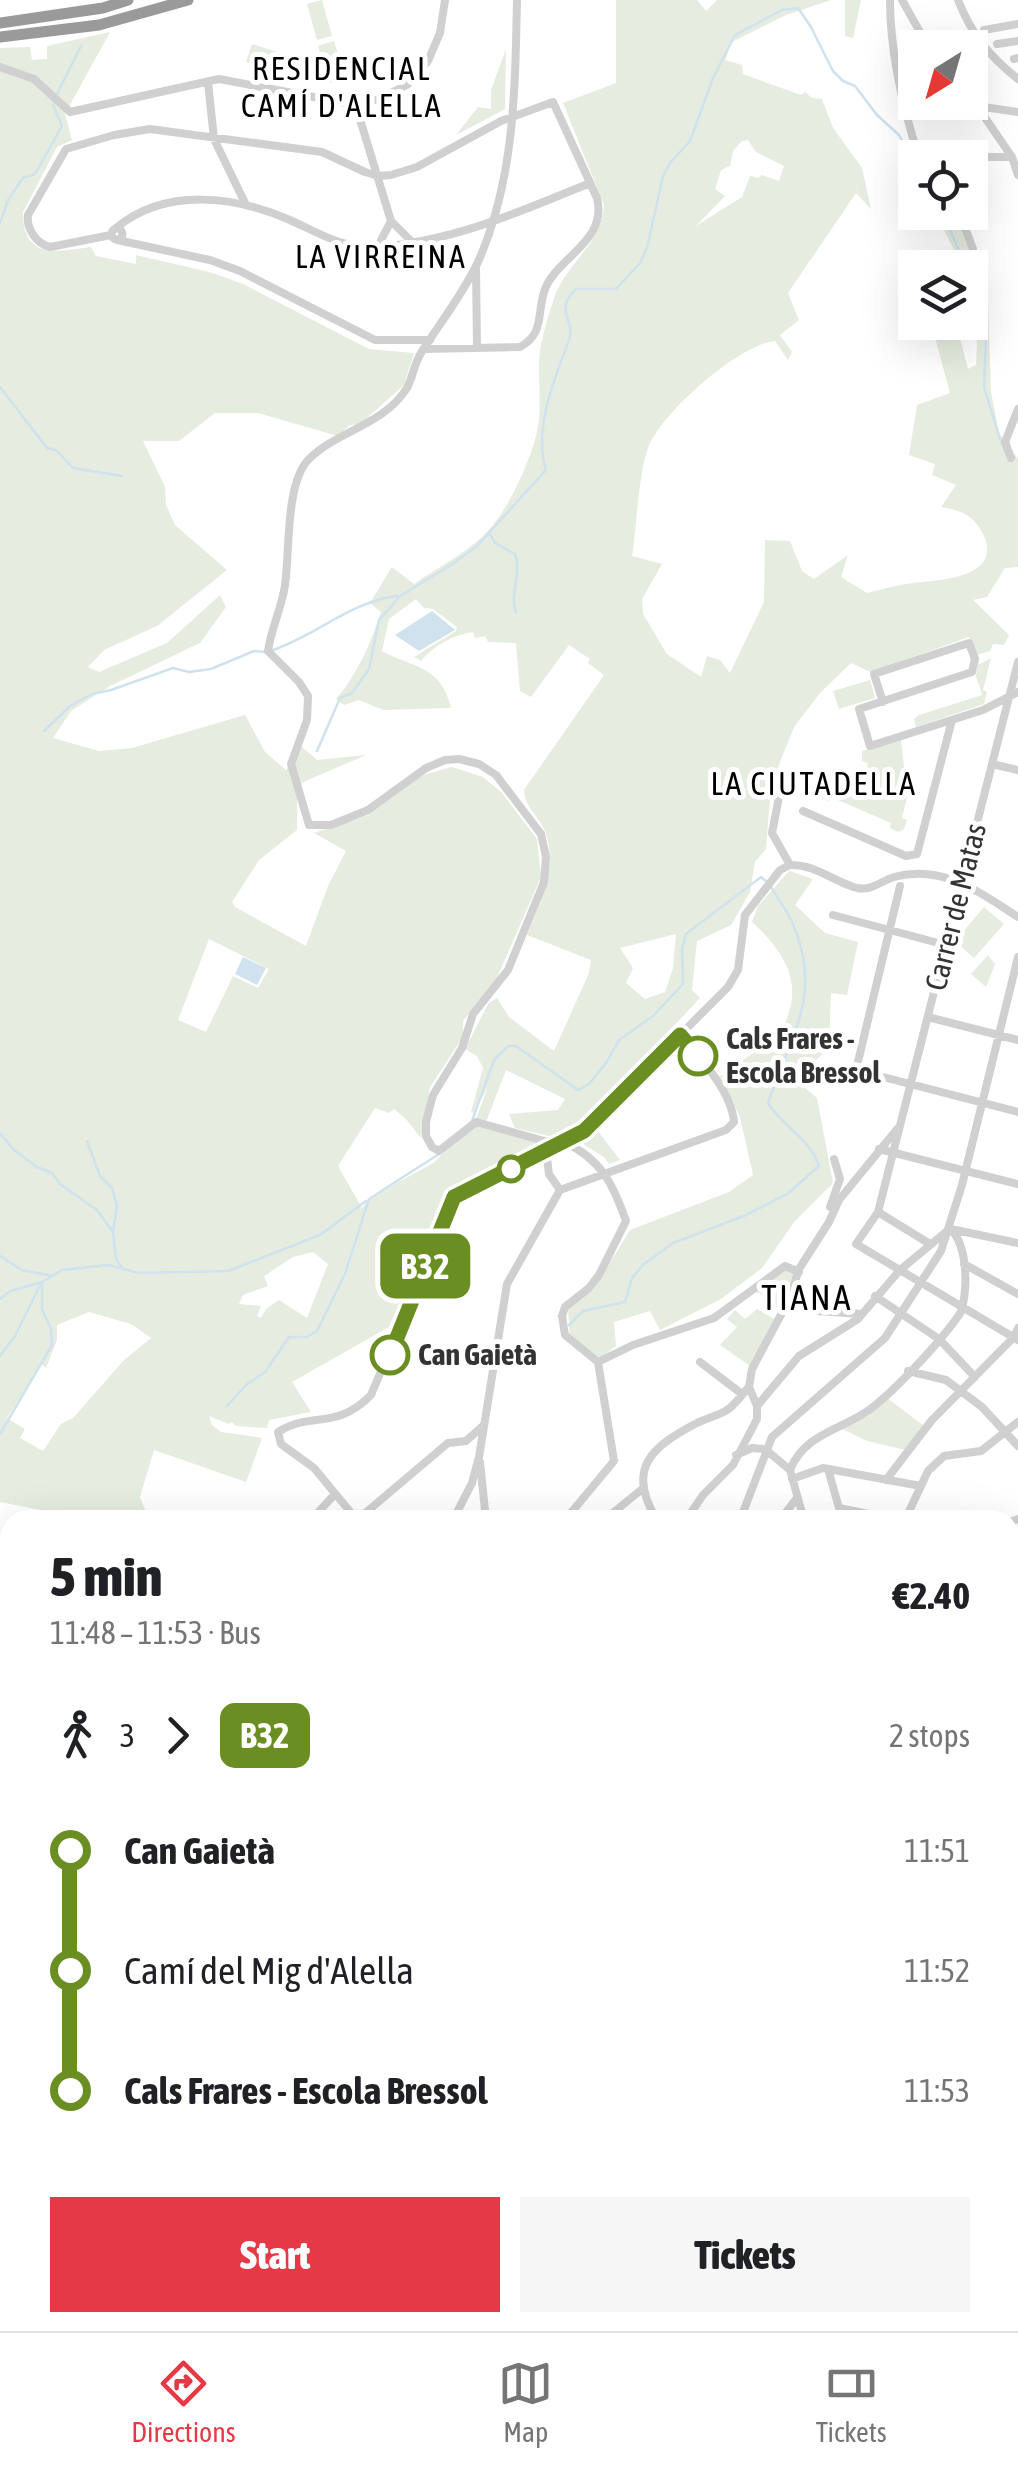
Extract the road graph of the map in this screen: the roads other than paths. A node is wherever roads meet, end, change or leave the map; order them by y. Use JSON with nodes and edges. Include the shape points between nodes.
{"nodes":[{"id":1,"x":128,"y":0,"type":"edge"},
{"id":2,"x":188,"y":0,"type":"edge"},
{"id":3,"x":445,"y":0,"type":"edge"},
{"id":4,"x":517,"y":0,"type":"edge"},
{"id":5,"x":890,"y":0,"type":"edge"},
{"id":6,"x":902,"y":0,"type":"edge"},
{"id":7,"x":958,"y":0,"type":"edge"},
{"id":8,"x":0,"y":24,"type":"edge"},
{"id":9,"x":1018,"y":24,"type":"edge"},
{"id":10,"x":919,"y":30,"type":"edge"},
{"id":11,"x":984,"y":30,"type":"dead end"},
{"id":12,"x":0,"y":37,"type":"edge"},
{"id":13,"x":1018,"y":42,"type":"edge"},
{"id":14,"x":997,"y":44,"type":"dead end"},
{"id":15,"x":0,"y":67,"type":"edge"},
{"id":16,"x":1018,"y":79,"type":"edge"},
{"id":17,"x":208,"y":82,"type":"junction"},
{"id":18,"x":355,"y":103,"type":"junction"},
{"id":19,"x":988,"y":105,"type":"edge"},
{"id":20,"x":1018,"y":112,"type":"edge"},
{"id":21,"x":512,"y":116,"type":"junction"},
{"id":22,"x":986,"y":120,"type":"edge"},
{"id":23,"x":214,"y":138,"type":"junction"},
{"id":24,"x":914,"y":140,"type":"edge"},
{"id":25,"x":1012,"y":156,"type":"junction"},
{"id":26,"x":988,"y":157,"type":"edge"},
{"id":27,"x":1018,"y":175,"type":"edge"},
{"id":28,"x":378,"y":176,"type":"junction"},
{"id":29,"x":590,"y":182,"type":"junction"},
{"id":30,"x":246,"y":205,"type":"junction"},
{"id":31,"x":391,"y":221,"type":"junction"},
{"id":32,"x":493,"y":222,"type":"junction"},
{"id":33,"x":966,"y":230,"type":"edge"},
{"id":34,"x":118,"y":234,"type":"junction"},
{"id":35,"x":411,"y":241,"type":"junction"},
{"id":36,"x":376,"y":248,"type":"junction"},
{"id":37,"x":973,"y":250,"type":"dead end"},
{"id":38,"x":476,"y":265,"type":"junction"},
{"id":39,"x":430,"y":340,"type":"junction"},
{"id":40,"x":478,"y":348,"type":"junction"},
{"id":41,"x":424,"y":349,"type":"junction"},
{"id":42,"x":1018,"y":410,"type":"edge"},
{"id":43,"x":1011,"y":458,"type":"dead end"},
{"id":44,"x":1018,"y":662,"type":"edge"},
{"id":45,"x":1018,"y":692,"type":"edge"},
{"id":46,"x":1008,"y":698,"type":"junction"},
{"id":47,"x":883,"y":702,"type":"junction"},
{"id":48,"x":952,"y":720,"type":"junction"},
{"id":49,"x":992,"y":764,"type":"junction"},
{"id":50,"x":1018,"y":770,"type":"edge"},
{"id":51,"x":779,"y":798,"type":"dead end"},
{"id":52,"x":803,"y":812,"type":"dead end"},
{"id":53,"x":915,"y":858,"type":"junction"},
{"id":54,"x":790,"y":865,"type":"junction"},
{"id":55,"x":926,"y":872,"type":"junction"},
{"id":56,"x":914,"y":873,"type":"junction"},
{"id":57,"x":962,"y":881,"type":"junction"},
{"id":58,"x":900,"y":886,"type":"dead end"},
{"id":59,"x":833,"y":916,"type":"dead end"},
{"id":60,"x":1018,"y":917,"type":"edge"},
{"id":61,"x":891,"y":931,"type":"junction"},
{"id":62,"x":946,"y":945,"type":"junction"},
{"id":63,"x":1018,"y":957,"type":"edge"},
{"id":64,"x":928,"y":1017,"type":"junction"},
{"id":65,"x":680,"y":1035,"type":"junction"},
{"id":66,"x":999,"y":1036,"type":"junction"},
{"id":67,"x":1018,"y":1040,"type":"edge"},
{"id":68,"x":910,"y":1084,"type":"junction"},
{"id":69,"x":982,"y":1103,"type":"junction"},
{"id":70,"x":1018,"y":1112,"type":"edge"},
{"id":71,"x":900,"y":1124,"type":"junction"},
{"id":72,"x":562,"y":1144,"type":"junction"},
{"id":73,"x":878,"y":1149,"type":"junction"},
{"id":74,"x":546,"y":1151,"type":"junction"},
{"id":75,"x":894,"y":1153,"type":"junction"},
{"id":76,"x":834,"y":1159,"type":"dead end"},
{"id":77,"x":966,"y":1170,"type":"junction"},
{"id":78,"x":606,"y":1173,"type":"junction"},
{"id":79,"x":1018,"y":1184,"type":"edge"},
{"id":80,"x":560,"y":1190,"type":"junction"},
{"id":81,"x":878,"y":1212,"type":"junction"},
{"id":82,"x":826,"y":1226,"type":"junction"},
{"id":83,"x":950,"y":1228,"type":"junction"},
{"id":84,"x":930,"y":1244,"type":"junction"},
{"id":85,"x":1018,"y":1244,"type":"edge"},
{"id":86,"x":964,"y":1264,"type":"junction"},
{"id":87,"x":900,"y":1270,"type":"junction"},
{"id":88,"x":799,"y":1272,"type":"junction"},
{"id":89,"x":923,"y":1283,"type":"junction"},
{"id":90,"x":1018,"y":1294,"type":"edge"},
{"id":91,"x":876,"y":1296,"type":"junction"},
{"id":92,"x":963,"y":1307,"type":"junction"},
{"id":93,"x":816,"y":1311,"type":"dead end"},
{"id":94,"x":862,"y":1314,"type":"junction"},
{"id":95,"x":903,"y":1314,"type":"junction"},
{"id":96,"x":1016,"y":1335,"type":"edge"},
{"id":97,"x":939,"y":1338,"type":"junction"},
{"id":98,"x":598,"y":1362,"type":"junction"},
{"id":99,"x":700,"y":1362,"type":"dead end"},
{"id":100,"x":908,"y":1371,"type":"junction"},
{"id":101,"x":975,"y":1376,"type":"junction"},
{"id":102,"x":746,"y":1391,"type":"junction"},
{"id":103,"x":959,"y":1392,"type":"junction"},
{"id":104,"x":756,"y":1406,"type":"junction"},
{"id":105,"x":486,"y":1421,"type":"junction"},
{"id":106,"x":1018,"y":1422,"type":"edge"},
{"id":107,"x":1007,"y":1433,"type":"junction"},
{"id":108,"x":466,"y":1441,"type":"junction"},
{"id":109,"x":1018,"y":1446,"type":"edge"},
{"id":110,"x":765,"y":1449,"type":"junction"},
{"id":111,"x":480,"y":1455,"type":"junction"},
{"id":112,"x":736,"y":1455,"type":"junction"},
{"id":113,"x":828,"y":1469,"type":"junction"},
{"id":114,"x":791,"y":1474,"type":"junction"},
{"id":115,"x":886,"y":1480,"type":"junction"},
{"id":116,"x":921,"y":1486,"type":"junction"},
{"id":117,"x":641,"y":1490,"type":"junction"},
{"id":118,"x":335,"y":1494,"type":"junction"},
{"id":119,"x":797,"y":1498,"type":"junction"},
{"id":120,"x":320,"y":1510,"type":"edge"},
{"id":121,"x":349,"y":1510,"type":"edge"},
{"id":122,"x":369,"y":1510,"type":"edge"},
{"id":123,"x":459,"y":1510,"type":"edge"},
{"id":124,"x":485,"y":1510,"type":"edge"},
{"id":125,"x":573,"y":1510,"type":"edge"},
{"id":126,"x":616,"y":1510,"type":"edge"},
{"id":127,"x":652,"y":1510,"type":"edge"},
{"id":128,"x":693,"y":1510,"type":"edge"},
{"id":129,"x":744,"y":1510,"type":"edge"},
{"id":130,"x":788,"y":1510,"type":"edge"},
{"id":131,"x":801,"y":1510,"type":"edge"},
{"id":132,"x":851,"y":1510,"type":"edge"},
{"id":133,"x":909,"y":1510,"type":"edge"}],
"edges":[{"from":1,"to":8,"type":"highway"},
{"from":2,"to":12,"type":"highway","via":[[99,25]]},
{"from":3,"to":18,"type":"street","via":[[440,33],[421,71],[392,94]]},
{"from":4,"to":21,"type":"street"},
{"from":5,"to":24,"type":"street"},
{"from":6,"to":10,"type":"street"},
{"from":7,"to":16,"type":"street","via":[[987,53]]},
{"from":9,"to":11,"type":"street"},
{"from":13,"to":14,"type":"street"},
{"from":15,"to":17,"type":"street","via":[[34,79],[70,112]]},
{"from":17,"to":18,"type":"street","via":[[225,79]]},
{"from":17,"to":23,"type":"street"},
{"from":18,"to":28,"type":"street"},
{"from":19,"to":20,"type":"street"},
{"from":21,"to":28,"type":"street","via":[[418,168]]},
{"from":21,"to":29,"type":"street","via":[[553,102]]},
{"from":21,"to":32,"type":"street"},
{"from":22,"to":25,"type":"street"},
{"from":23,"to":28,"type":"street","via":[[322,152]]},
{"from":23,"to":30,"type":"street"},
{"from":23,"to":34,"type":"street","via":[[150,130],[62,152],[28,224],[46,246]]},
{"from":25,"to":26,"type":"street"},
{"from":25,"to":27,"type":"street"},
{"from":28,"to":31,"type":"street"},
{"from":29,"to":32,"type":"street"},
{"from":29,"to":40,"type":"street","via":[[599,206],[596,226],[546,287],[536,336],[520,347]]},
{"from":30,"to":34,"type":"street","via":[[160,205]]},
{"from":30,"to":36,"type":"street","via":[[335,242]]},
{"from":31,"to":35,"type":"street"},
{"from":31,"to":36,"type":"street"},
{"from":32,"to":35,"type":"street"},
{"from":32,"to":38,"type":"street"},
{"from":33,"to":37,"type":"street"},
{"from":34,"to":39,"type":"street","via":[[240,271],[375,340]]},
{"from":35,"to":36,"type":"street"},
{"from":38,"to":39,"type":"street"},
{"from":38,"to":40,"type":"street"},
{"from":39,"to":41,"type":"street"},
{"from":40,"to":41,"type":"street"},
{"from":41,"to":72,"type":"street","via":[[394,402],[311,457],[300,472],[268,652],[308,696],[291,764],[309,825],[331,825],[375,807],[417,772],[458,759],[496,775],[537,826],[544,882],[508,970],[473,1014],[462,1048],[435,1090],[426,1136],[439,1151],[476,1122]]},
{"from":42,"to":43,"type":"street","via":[[1004,442]]},
{"from":44,"to":46,"type":"street","name":"Carrer de Matas"},
{"from":45,"to":46,"type":"street"},
{"from":46,"to":48,"type":"street"},
{"from":46,"to":49,"type":"street","name":"Carrer de Matas"},
{"from":47,"to":47,"type":"street","via":[[874,674],[970,643],[972,672]]},
{"from":47,"to":48,"type":"street","via":[[859,709],[870,746]]},
{"from":48,"to":53,"type":"street"},
{"from":49,"to":50,"type":"street"},
{"from":49,"to":57,"type":"street","name":"Carrer de Matas"},
{"from":51,"to":54,"type":"street","via":[[772,834]]},
{"from":52,"to":53,"type":"street"},
{"from":53,"to":55,"type":"street"},
{"from":53,"to":56,"type":"street"},
{"from":54,"to":56,"type":"street","via":[[861,888]]},
{"from":54,"to":65,"type":"street","via":[[745,915],[738,970],[728,988]]},
{"from":55,"to":56,"type":"street"},
{"from":55,"to":57,"type":"street"},
{"from":57,"to":60,"type":"street"},
{"from":57,"to":62,"type":"street","name":"Carrer de Matas"},
{"from":58,"to":61,"type":"street"},
{"from":59,"to":61,"type":"street"},
{"from":61,"to":62,"type":"street"},
{"from":61,"to":68,"type":"street","via":[[856,1070]]},
{"from":62,"to":64,"type":"street","name":"Carrer de Matas"},
{"from":63,"to":66,"type":"street"},
{"from":64,"to":66,"type":"street"},
{"from":64,"to":68,"type":"street","name":"Carrer de Matas"},
{"from":65,"to":72,"type":"street","via":[[584,1131]]},
{"from":65,"to":78,"type":"street","via":[[718,1084],[734,1122]]},
{"from":66,"to":67,"type":"street"},
{"from":66,"to":69,"type":"street"},
{"from":68,"to":69,"type":"street"},
{"from":68,"to":71,"type":"street","name":"Carrer de Matas"},
{"from":69,"to":70,"type":"street"},
{"from":69,"to":77,"type":"street"},
{"from":71,"to":73,"type":"street"},
{"from":71,"to":75,"type":"street","name":"Carrer de Matas"},
{"from":72,"to":74,"type":"street"},
{"from":72,"to":78,"type":"street"},
{"from":73,"to":75,"type":"street"},
{"from":73,"to":82,"type":"street"},
{"from":74,"to":80,"type":"street"},
{"from":74,"to":118,"type":"street","via":[[454,1197],[372,1394],[359,1408],[278,1432],[281,1444]]},
{"from":75,"to":77,"type":"street"},
{"from":75,"to":81,"type":"street","name":"Carrer de Matas"},
{"from":76,"to":82,"type":"street","via":[[840,1180]]},
{"from":77,"to":79,"type":"street"},
{"from":77,"to":83,"type":"street"},
{"from":78,"to":80,"type":"street"},
{"from":78,"to":98,"type":"street","via":[[626,1221],[598,1276],[562,1316],[564,1335]]},
{"from":80,"to":105,"type":"street","via":[[507,1284]]},
{"from":81,"to":84,"type":"street"},
{"from":81,"to":87,"type":"street","name":"Carrer de Matas","via":[[856,1244]]},
{"from":82,"to":88,"type":"street"},
{"from":83,"to":84,"type":"street"},
{"from":83,"to":85,"type":"street"},
{"from":83,"to":86,"type":"street"},
{"from":83,"to":89,"type":"street"},
{"from":84,"to":87,"type":"street"},
{"from":86,"to":90,"type":"street"},
{"from":86,"to":92,"type":"street"},
{"from":87,"to":89,"type":"street"},
{"from":87,"to":91,"type":"street"},
{"from":88,"to":98,"type":"street","via":[[785,1266],[714,1318]]},
{"from":88,"to":102,"type":"street"},
{"from":89,"to":92,"type":"street"},
{"from":89,"to":95,"type":"street"},
{"from":91,"to":94,"type":"street"},
{"from":91,"to":95,"type":"street"},
{"from":92,"to":96,"type":"street"},
{"from":92,"to":97,"type":"street"},
{"from":93,"to":94,"type":"street"},
{"from":94,"to":104,"type":"street","via":[[799,1356]]},
{"from":95,"to":97,"type":"street"},
{"from":95,"to":110,"type":"street"},
{"from":96,"to":101,"type":"street"},
{"from":97,"to":100,"type":"street"},
{"from":97,"to":101,"type":"street"},
{"from":98,"to":125,"type":"street","via":[[614,1461]]},
{"from":99,"to":102,"type":"street"},
{"from":100,"to":103,"type":"street","via":[[946,1380]]},
{"from":100,"to":114,"type":"street","via":[[871,1408],[802,1448]]},
{"from":101,"to":103,"type":"street"},
{"from":102,"to":104,"type":"street"},
{"from":102,"to":117,"type":"street","via":[[727,1410],[652,1454]]},
{"from":103,"to":107,"type":"street"},
{"from":103,"to":115,"type":"street"},
{"from":104,"to":112,"type":"street","via":[[757,1419]]},
{"from":105,"to":108,"type":"street"},
{"from":105,"to":111,"type":"street"},
{"from":106,"to":107,"type":"street"},
{"from":107,"to":109,"type":"street"},
{"from":107,"to":116,"type":"street","via":[[981,1451],[944,1456]]},
{"from":108,"to":111,"type":"street"},
{"from":108,"to":122,"type":"street","via":[[448,1443]]},
{"from":110,"to":112,"type":"street"},
{"from":110,"to":114,"type":"street"},
{"from":110,"to":129,"type":"street"},
{"from":111,"to":123,"type":"street"},
{"from":111,"to":124,"type":"street"},
{"from":112,"to":128,"type":"street"},
{"from":113,"to":114,"type":"street"},
{"from":113,"to":115,"type":"street"},
{"from":113,"to":132,"type":"street","via":[[839,1508]]},
{"from":114,"to":119,"type":"street"},
{"from":115,"to":116,"type":"street"},
{"from":116,"to":133,"type":"street"},
{"from":117,"to":126,"type":"street"},
{"from":117,"to":127,"type":"street"},
{"from":118,"to":120,"type":"street"},
{"from":118,"to":121,"type":"street"},
{"from":119,"to":130,"type":"street"},
{"from":119,"to":131,"type":"street"}]}
